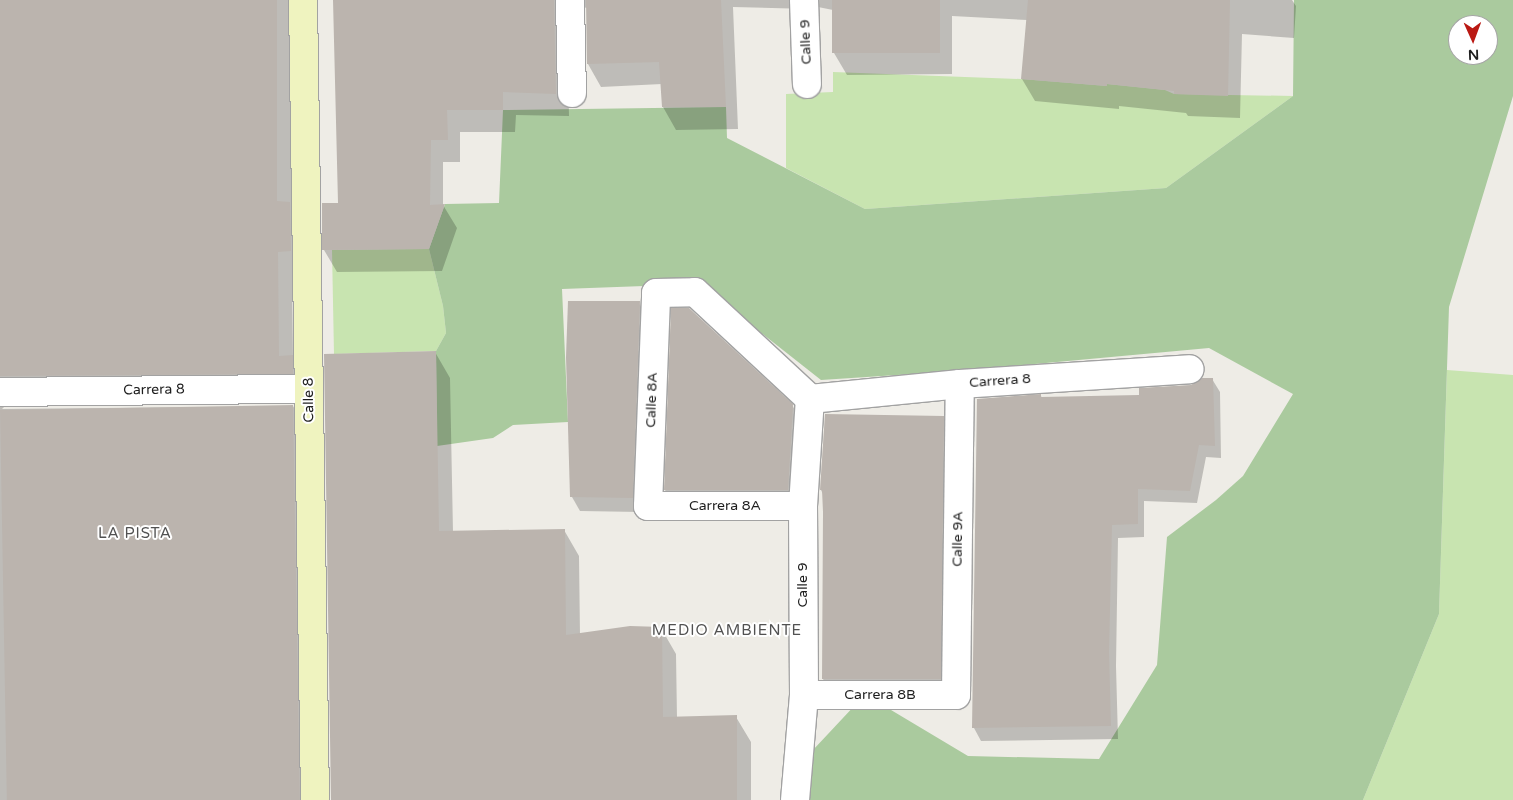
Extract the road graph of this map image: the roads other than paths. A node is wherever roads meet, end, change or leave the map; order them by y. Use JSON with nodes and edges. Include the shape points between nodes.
{"nodes":[{"id":1,"x":303,"y":0,"type":"edge"},
{"id":2,"x":570,"y":0,"type":"edge"},
{"id":3,"x":804,"y":0,"type":"edge"},
{"id":4,"x":807,"y":84,"type":"dead end"},
{"id":5,"x":572,"y":93,"type":"dead end"},
{"id":6,"x":1190,"y":369,"type":"dead end"},
{"id":7,"x":960,"y":384,"type":"junction"},
{"id":8,"x":309,"y":389,"type":"junction"},
{"id":9,"x":0,"y":392,"type":"edge"},
{"id":10,"x":810,"y":399,"type":"junction"},
{"id":11,"x":648,"y":506,"type":"joint"},
{"id":12,"x":803,"y":506,"type":"junction"},
{"id":13,"x":804,"y":695,"type":"junction"},
{"id":14,"x":956,"y":695,"type":"joint"},
{"id":15,"x":315,"y":800,"type":"edge"},
{"id":16,"x":795,"y":800,"type":"edge"}],
"edges":[{"from":1,"to":8,"type":"main road","name":"Calle 8"},
{"from":2,"to":5,"type":"street"},
{"from":3,"to":4,"type":"street","name":"Calle 9"},
{"from":6,"to":7,"type":"street","name":"Carrera 8"},
{"from":7,"to":10,"type":"street","name":"Carrera 8"},
{"from":7,"to":14,"type":"street","name":"Calle 9A"},
{"from":8,"to":9,"type":"street","name":"Carrera 8"},
{"from":8,"to":15,"type":"main road","name":"Calle 8"},
{"from":10,"to":11,"type":"street","name":"Calle 8A","via":[[695,292],[656,293]]},
{"from":10,"to":12,"type":"street","name":"Calle 9"},
{"from":11,"to":12,"type":"street","name":"Carrera 8A"},
{"from":12,"to":13,"type":"street","name":"Calle 9"},
{"from":13,"to":14,"type":"street","name":"Carrera 8B"},
{"from":13,"to":16,"type":"street","name":"Calle 9"}]}
